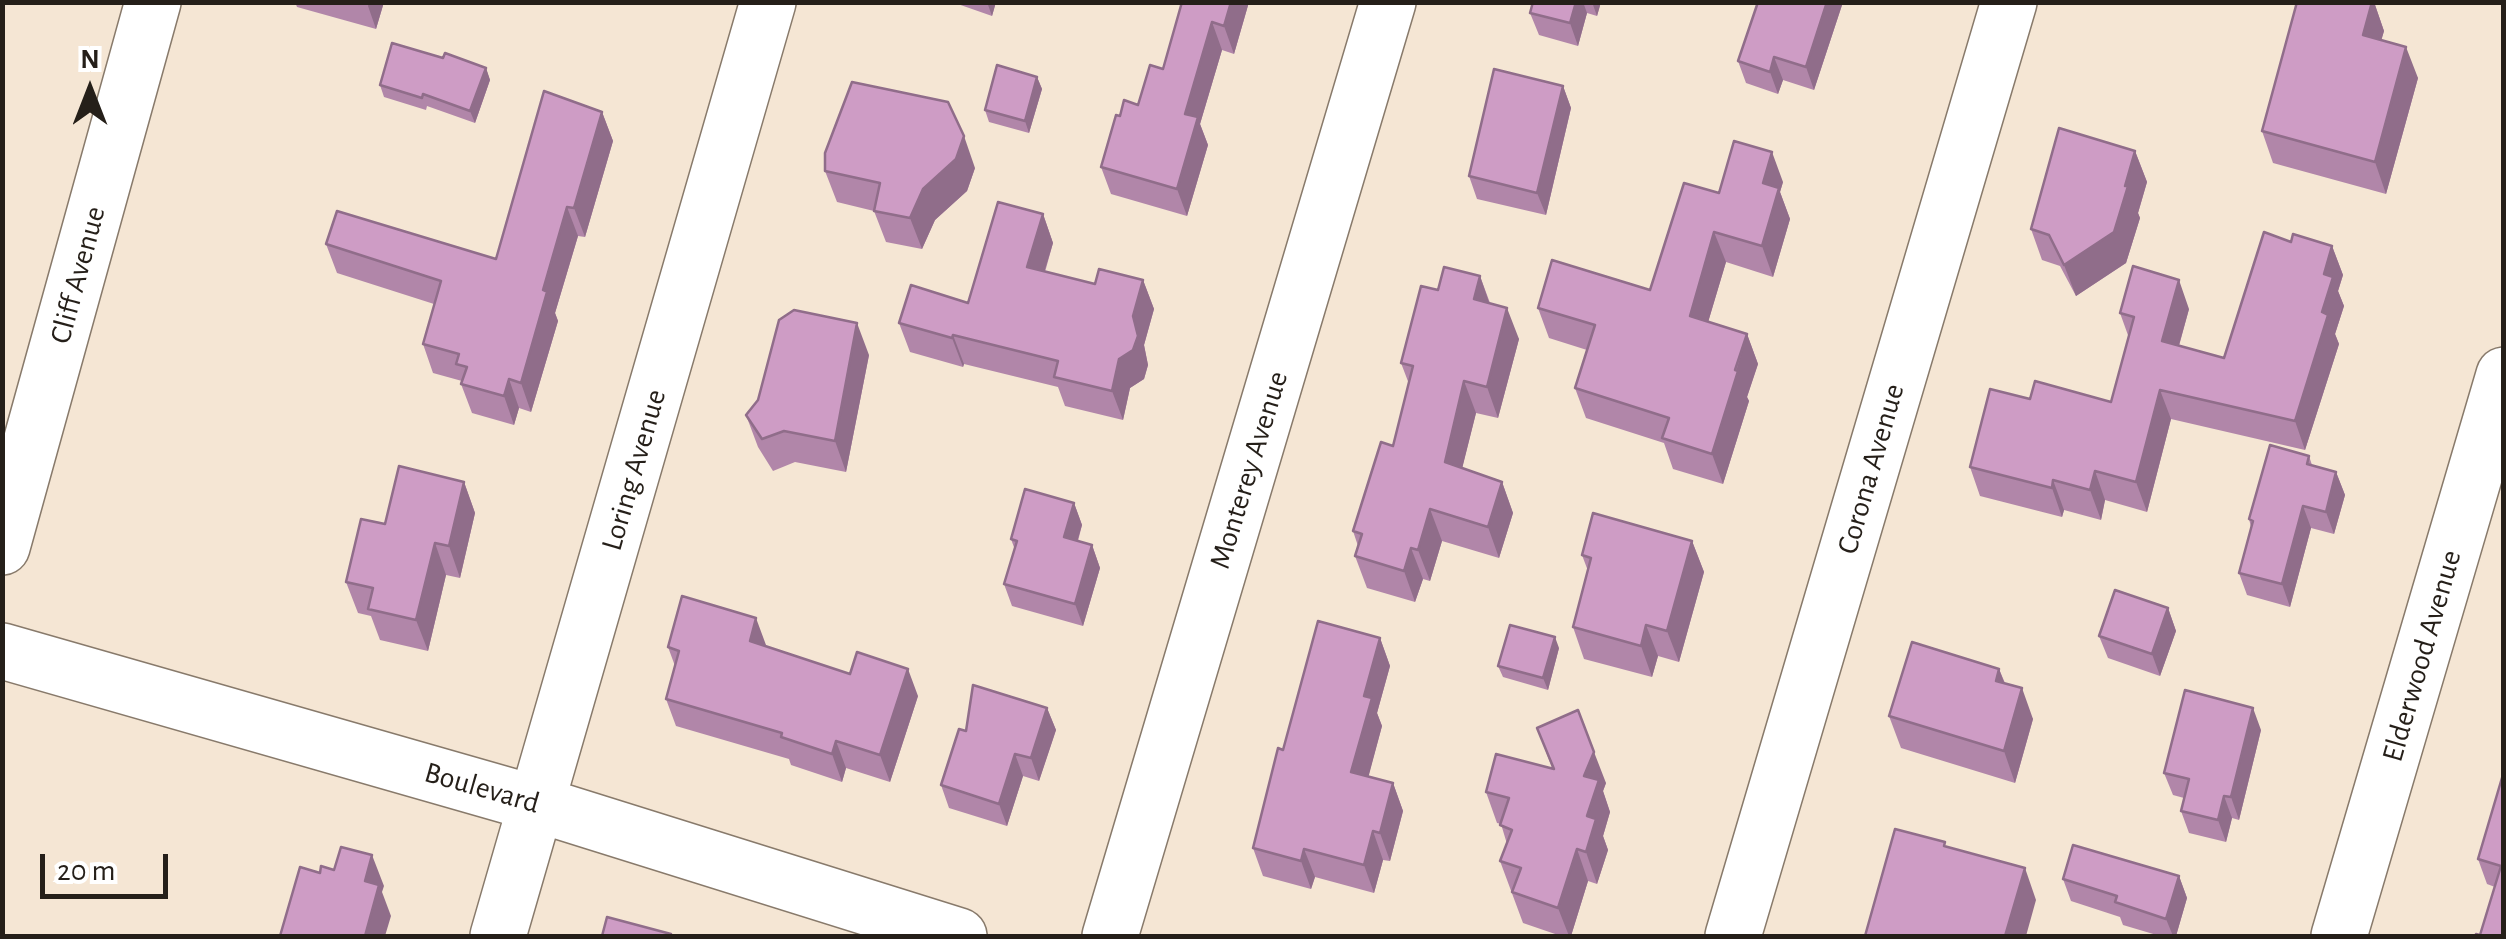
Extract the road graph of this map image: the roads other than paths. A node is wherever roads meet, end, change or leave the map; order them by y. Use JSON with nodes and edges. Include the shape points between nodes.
{"nodes":[{"id":1,"x":153,"y":2,"type":"edge"},
{"id":2,"x":768,"y":2,"type":"edge"},
{"id":3,"x":1388,"y":2,"type":"edge"},
{"id":4,"x":2009,"y":2,"type":"edge"},
{"id":5,"x":2504,"y":375,"type":"edge"},
{"id":6,"x":6,"y":520,"type":"edge"},
{"id":7,"x":2,"y":651,"type":"edge"},
{"id":8,"x":537,"y":804,"type":"junction"},
{"id":9,"x":498,"y":936,"type":"edge"},
{"id":10,"x":959,"y":936,"type":"edge"},
{"id":11,"x":1110,"y":936,"type":"edge"},
{"id":12,"x":1733,"y":936,"type":"edge"},
{"id":13,"x":2339,"y":936,"type":"edge"}],
"edges":[{"from":1,"to":6,"type":"street","name":"Cliff Avenue"},
{"from":2,"to":8,"type":"street","name":"Loring Avenue"},
{"from":3,"to":11,"type":"street","name":"Monterey Avenue"},
{"from":4,"to":12,"type":"street","name":"Corona Avenue"},
{"from":5,"to":13,"type":"street","name":"Elderwood Avenue"},
{"from":7,"to":8,"type":"street","name":"Boulevard"},
{"from":8,"to":9,"type":"street","name":"Loring Avenue"},
{"from":8,"to":10,"type":"street","name":"Boulevard"}]}
